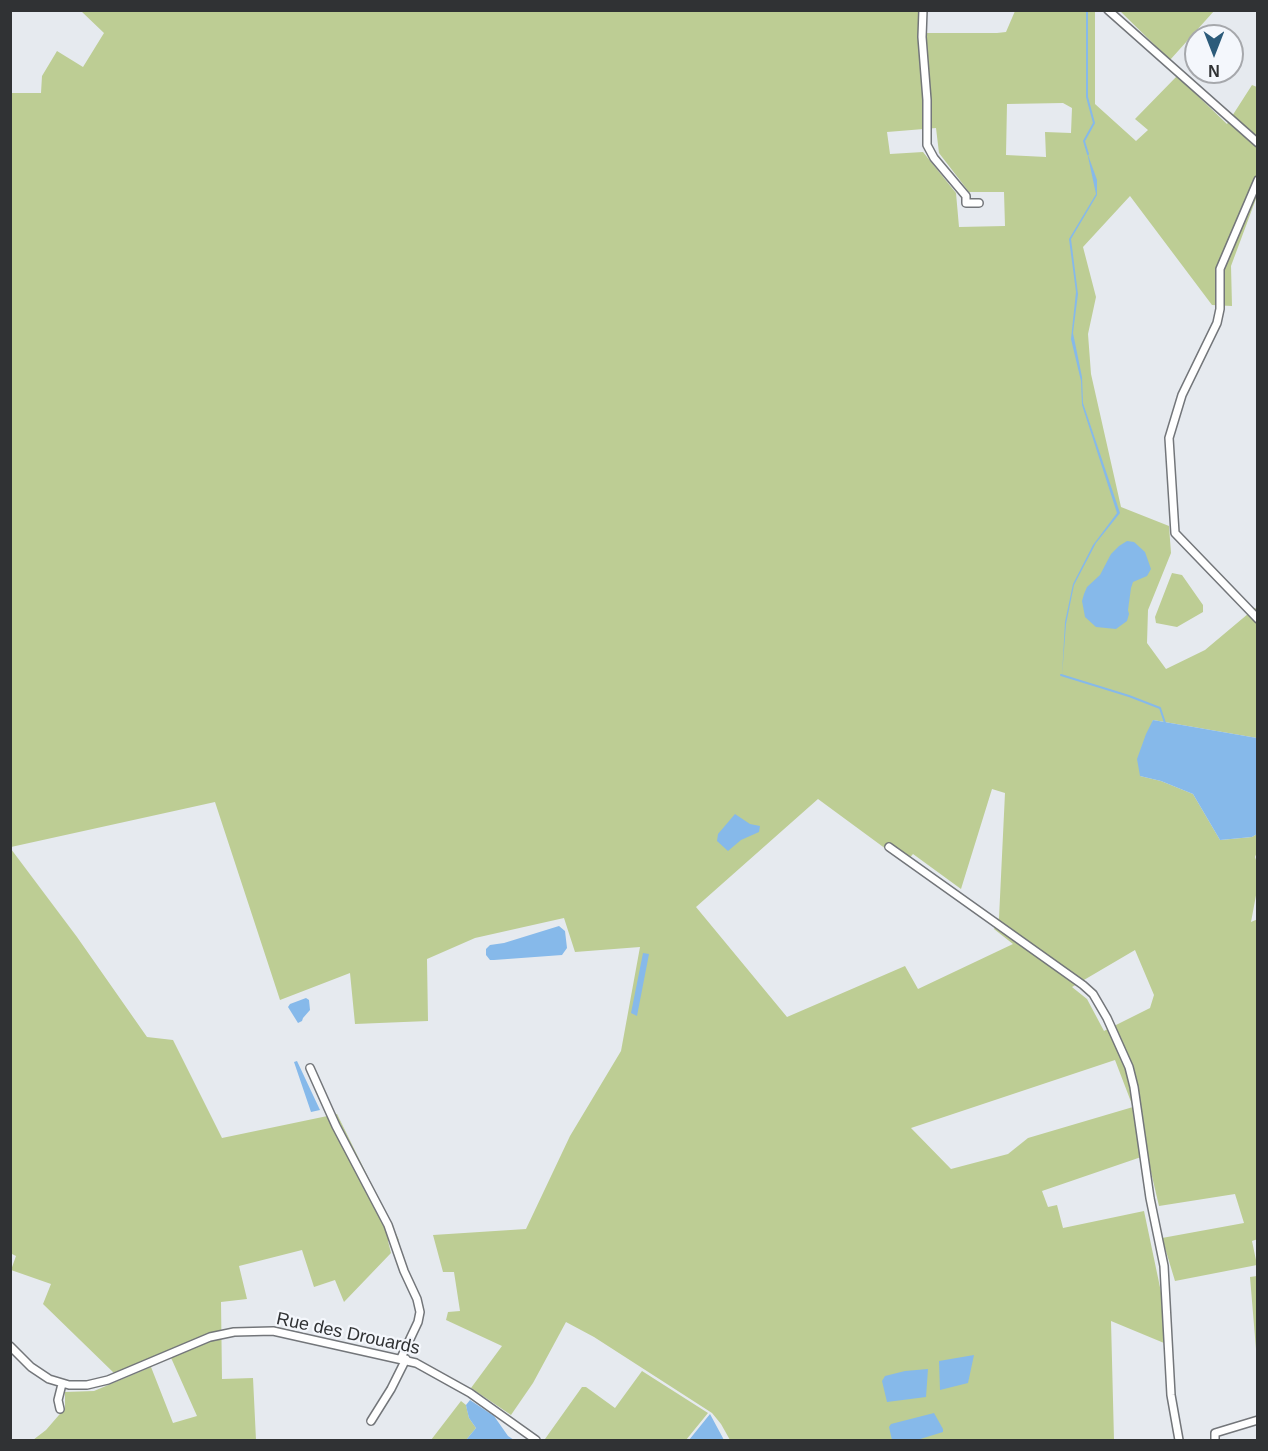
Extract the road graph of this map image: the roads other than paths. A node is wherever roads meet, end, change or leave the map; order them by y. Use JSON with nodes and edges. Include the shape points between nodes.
{"nodes":[{"id":1,"x":923,"y":10,"type":"edge"},
{"id":2,"x":1108,"y":10,"type":"edge"},
{"id":3,"x":1257,"y":143,"type":"edge"},
{"id":4,"x":1257,"y":180,"type":"edge"},
{"id":5,"x":979,"y":202,"type":"dead end"},
{"id":6,"x":1257,"y":619,"type":"edge"},
{"id":7,"x":889,"y":847,"type":"dead end"},
{"id":8,"x":310,"y":1068,"type":"dead end"},
{"id":9,"x":10,"y":1346,"type":"edge"},
{"id":10,"x":403,"y":1359,"type":"junction"},
{"id":11,"x":62,"y":1384,"type":"junction"},
{"id":12,"x":60,"y":1409,"type":"dead end"},
{"id":13,"x":1257,"y":1420,"type":"edge"},
{"id":14,"x":371,"y":1421,"type":"dead end"},
{"id":15,"x":536,"y":1440,"type":"edge"},
{"id":16,"x":1179,"y":1440,"type":"edge"},
{"id":17,"x":1215,"y":1440,"type":"edge"}],
"edges":[{"from":1,"to":5,"type":"street","via":[[927,145],[966,196],[966,203]]},
{"from":2,"to":3,"type":"street"},
{"from":4,"to":6,"type":"street","via":[[1220,270],[1217,323],[1182,395],[1168,438],[1175,532]]},
{"from":7,"to":16,"type":"street","via":[[1083,985],[1107,1018],[1134,1088],[1164,1266],[1171,1395]]},
{"from":8,"to":10,"type":"street","via":[[388,1225],[417,1299],[418,1322]]},
{"from":9,"to":11,"type":"street","name":"Rue des Drouards","via":[[41,1375]]},
{"from":10,"to":11,"type":"street","name":"Rue des Drouards","via":[[273,1331],[234,1332],[210,1337],[97,1384]]},
{"from":10,"to":14,"type":"street","via":[[391,1389]]},
{"from":10,"to":15,"type":"street","name":"Rue des Drouards","via":[[457,1384]]},
{"from":11,"to":12,"type":"street"},
{"from":13,"to":17,"type":"street","via":[[1215,1433]]}]}
